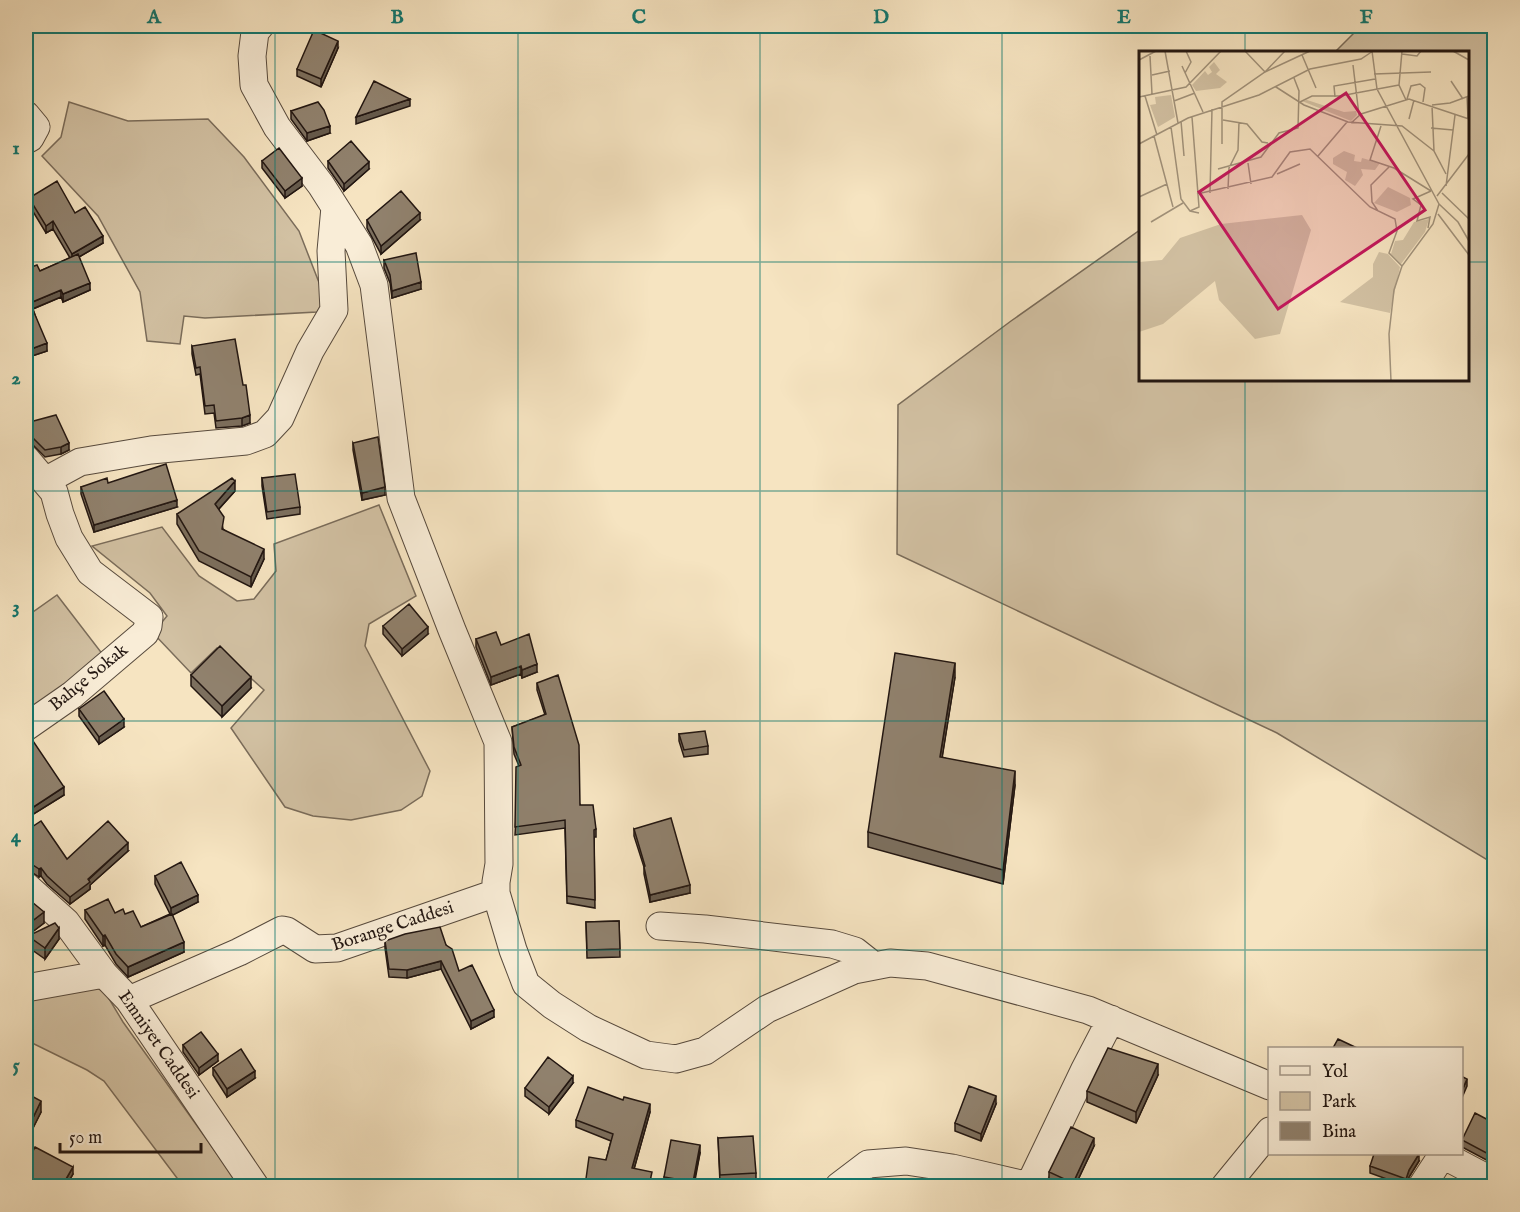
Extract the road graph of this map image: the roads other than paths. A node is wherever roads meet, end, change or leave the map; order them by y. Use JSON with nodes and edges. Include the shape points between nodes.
{"nodes":[{"id":1,"x":260,"y":26,"type":"edge"},
{"id":2,"x":26,"y":115,"type":"edge"},
{"id":3,"x":26,"y":140,"type":"edge"},
{"id":4,"x":335,"y":207,"type":"junction"},
{"id":5,"x":26,"y":459,"type":"edge"},
{"id":6,"x":45,"y":481,"type":"junction"},
{"id":7,"x":26,"y":727,"type":"edge"},
{"id":8,"x":26,"y":886,"type":"edge"},
{"id":9,"x":496,"y":893,"type":"junction"},
{"id":10,"x":660,"y":926,"type":"dead end"},
{"id":11,"x":874,"y":966,"type":"junction"},
{"id":12,"x":104,"y":974,"type":"junction"},
{"id":13,"x":26,"y":988,"type":"edge"},
{"id":14,"x":129,"y":1000,"type":"junction"},
{"id":15,"x":1111,"y":1019,"type":"junction"},
{"id":16,"x":1268,"y":1086,"type":"edge"},
{"id":17,"x":1268,"y":1132,"type":"edge"},
{"id":18,"x":1441,"y":1155,"type":"edge"},
{"id":19,"x":1444,"y":1155,"type":"edge"},
{"id":20,"x":1494,"y":1182,"type":"edge"},
{"id":21,"x":1002,"y":1184,"type":"edge"},
{"id":22,"x":255,"y":1186,"type":"edge"},
{"id":23,"x":839,"y":1186,"type":"edge"},
{"id":24,"x":1029,"y":1186,"type":"edge"},
{"id":25,"x":1225,"y":1186,"type":"edge"},
{"id":26,"x":1422,"y":1186,"type":"edge"}],
"edges":[{"from":1,"to":4,"type":"street","via":[[255,32],[252,56],[254,85],[278,127]]},
{"from":2,"to":3,"type":"street","via":[[36,127]]},
{"from":4,"to":6,"type":"street","via":[[331,251],[334,310],[310,351],[280,418],[265,434],[246,441],[80,462]]},
{"from":4,"to":9,"type":"street","via":[[359,245],[374,285],[401,498],[498,742]]},
{"from":5,"to":6,"type":"street"},
{"from":6,"to":7,"type":"street","name":"Bahçe Sokak","via":[[54,492],[69,538],[90,572],[149,617],[145,633],[72,695]]},
{"from":8,"to":12,"type":"street","name":"Emniyet Caddesi","via":[[66,922]]},
{"from":9,"to":11,"type":"street","via":[[526,984],[588,1028],[646,1055],[676,1059],[705,1051],[767,1009],[854,970]]},
{"from":9,"to":14,"type":"street","name":"Borange Caddesi","via":[[337,948],[315,950],[282,930]]},
{"from":10,"to":11,"type":"street","via":[[832,944],[855,951]]},
{"from":11,"to":15,"type":"street","via":[[927,966]]},
{"from":12,"to":13,"type":"street"},
{"from":12,"to":14,"type":"street","name":"Emniyet Caddesi"},
{"from":14,"to":22,"type":"street","name":"Emniyet Caddesi"},
{"from":15,"to":16,"type":"street"},
{"from":15,"to":24,"type":"street"},
{"from":17,"to":25,"type":"street"},
{"from":18,"to":26,"type":"street"},
{"from":19,"to":20,"type":"street"},
{"from":21,"to":23,"type":"street","via":[[952,1168],[906,1161],[868,1164]]},
{"from":21,"to":24,"type":"street"}]}
